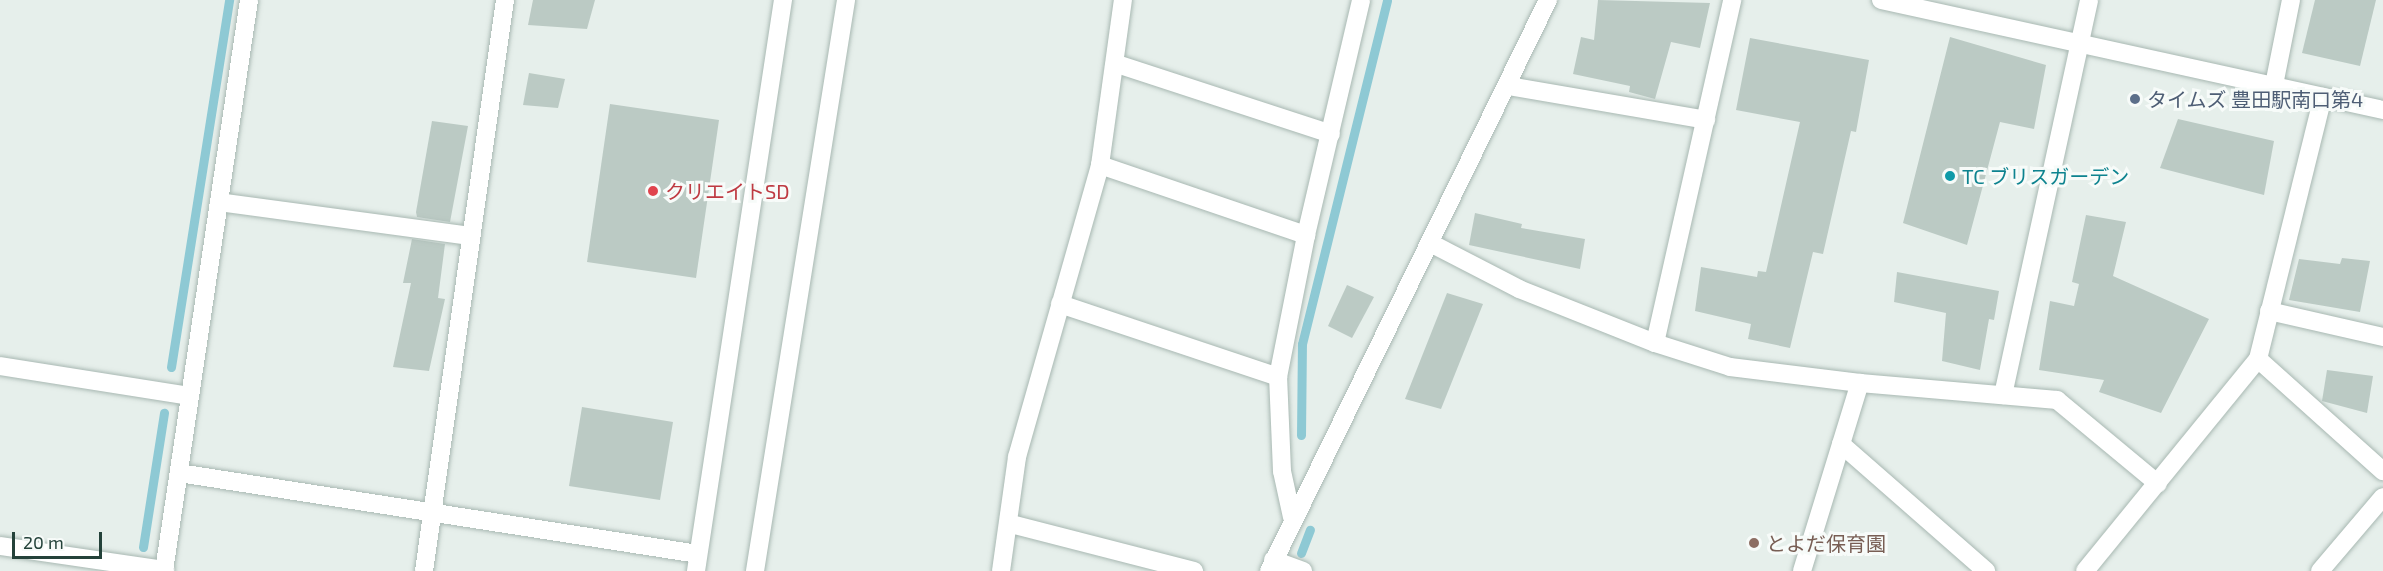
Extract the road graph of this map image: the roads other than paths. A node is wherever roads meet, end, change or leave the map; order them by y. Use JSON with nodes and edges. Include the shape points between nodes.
{"nodes":[{"id":1,"x":249,"y":0,"type":"edge"},
{"id":2,"x":505,"y":0,"type":"edge"},
{"id":3,"x":783,"y":0,"type":"edge"},
{"id":4,"x":846,"y":0,"type":"edge"},
{"id":5,"x":1123,"y":0,"type":"edge"},
{"id":6,"x":1361,"y":0,"type":"edge"},
{"id":7,"x":1548,"y":0,"type":"edge"},
{"id":8,"x":1732,"y":0,"type":"edge"},
{"id":9,"x":1881,"y":0,"type":"edge"},
{"id":10,"x":2089,"y":0,"type":"edge"},
{"id":11,"x":2291,"y":0,"type":"edge"},
{"id":12,"x":1920,"y":4,"type":"edge"},
{"id":13,"x":2080,"y":41,"type":"junction"},
{"id":14,"x":1117,"y":64,"type":"junction"},
{"id":15,"x":2274,"y":85,"type":"junction"},
{"id":16,"x":1508,"y":86,"type":"junction"},
{"id":17,"x":2323,"y":97,"type":"junction"},
{"id":18,"x":2383,"y":110,"type":"edge"},
{"id":19,"x":1706,"y":120,"type":"junction"},
{"id":20,"x":1331,"y":134,"type":"junction"},
{"id":21,"x":1100,"y":165,"type":"junction"},
{"id":22,"x":219,"y":202,"type":"junction"},
{"id":23,"x":1306,"y":235,"type":"junction"},
{"id":24,"x":471,"y":237,"type":"junction"},
{"id":25,"x":1432,"y":244,"type":"junction"},
{"id":26,"x":1059,"y":304,"type":"junction"},
{"id":27,"x":2269,"y":311,"type":"junction"},
{"id":28,"x":2383,"y":337,"type":"edge"},
{"id":29,"x":1654,"y":343,"type":"junction"},
{"id":30,"x":2258,"y":359,"type":"junction"},
{"id":31,"x":0,"y":366,"type":"edge"},
{"id":32,"x":1278,"y":377,"type":"junction"},
{"id":33,"x":1860,"y":383,"type":"junction"},
{"id":34,"x":2003,"y":395,"type":"junction"},
{"id":35,"x":190,"y":396,"type":"junction"},
{"id":36,"x":1841,"y":444,"type":"junction"},
{"id":37,"x":2383,"y":471,"type":"edge"},
{"id":38,"x":179,"y":473,"type":"junction"},
{"id":39,"x":2158,"y":484,"type":"junction"},
{"id":40,"x":2383,"y":497,"type":"edge"},
{"id":41,"x":432,"y":510,"type":"junction"},
{"id":42,"x":1292,"y":517,"type":"junction"},
{"id":43,"x":1011,"y":524,"type":"junction"},
{"id":44,"x":0,"y":546,"type":"edge"},
{"id":45,"x":697,"y":562,"type":"edge"},
{"id":46,"x":1271,"y":565,"type":"edge"},
{"id":47,"x":164,"y":570,"type":"edge"},
{"id":48,"x":759,"y":570,"type":"edge"},
{"id":49,"x":424,"y":571,"type":"edge"},
{"id":50,"x":1001,"y":571,"type":"edge"},
{"id":51,"x":1194,"y":571,"type":"edge"},
{"id":52,"x":1304,"y":571,"type":"edge"},
{"id":53,"x":1802,"y":571,"type":"edge"},
{"id":54,"x":1986,"y":571,"type":"edge"},
{"id":55,"x":2085,"y":571,"type":"edge"},
{"id":56,"x":2319,"y":571,"type":"edge"}],
"edges":[{"from":1,"to":22,"type":"street"},
{"from":2,"to":24,"type":"street"},
{"from":3,"to":45,"type":"street"},
{"from":4,"to":48,"type":"street"},
{"from":5,"to":14,"type":"street"},
{"from":6,"to":20,"type":"street"},
{"from":7,"to":16,"type":"street"},
{"from":8,"to":19,"type":"street"},
{"from":9,"to":12,"type":"street"},
{"from":10,"to":13,"type":"street"},
{"from":11,"to":15,"type":"street"},
{"from":12,"to":13,"type":"street"},
{"from":13,"to":15,"type":"street"},
{"from":13,"to":34,"type":"street"},
{"from":14,"to":20,"type":"street"},
{"from":14,"to":21,"type":"street"},
{"from":15,"to":17,"type":"street"},
{"from":16,"to":19,"type":"street"},
{"from":16,"to":25,"type":"street"},
{"from":17,"to":18,"type":"street"},
{"from":17,"to":27,"type":"street"},
{"from":19,"to":29,"type":"street"},
{"from":20,"to":23,"type":"street"},
{"from":21,"to":23,"type":"street"},
{"from":21,"to":26,"type":"street"},
{"from":22,"to":24,"type":"street"},
{"from":22,"to":35,"type":"street"},
{"from":23,"to":32,"type":"street"},
{"from":24,"to":41,"type":"street"},
{"from":25,"to":29,"type":"street","via":[[1519,289]]},
{"from":25,"to":42,"type":"street"},
{"from":26,"to":32,"type":"street"},
{"from":26,"to":43,"type":"street","via":[[1017,457]]},
{"from":27,"to":28,"type":"street"},
{"from":27,"to":30,"type":"street"},
{"from":29,"to":33,"type":"street","via":[[1730,366]]},
{"from":30,"to":37,"type":"street"},
{"from":30,"to":39,"type":"street"},
{"from":31,"to":35,"type":"street"},
{"from":32,"to":42,"type":"street","via":[[1282,471]]},
{"from":33,"to":34,"type":"street"},
{"from":33,"to":36,"type":"street"},
{"from":34,"to":39,"type":"street","via":[[2057,400]]},
{"from":35,"to":38,"type":"street"},
{"from":36,"to":53,"type":"street"},
{"from":36,"to":54,"type":"street"},
{"from":38,"to":41,"type":"street"},
{"from":38,"to":47,"type":"street"},
{"from":39,"to":55,"type":"street"},
{"from":40,"to":56,"type":"street"},
{"from":41,"to":45,"type":"street"},
{"from":41,"to":49,"type":"street"},
{"from":42,"to":46,"type":"street"},
{"from":43,"to":50,"type":"street"},
{"from":43,"to":51,"type":"street"},
{"from":44,"to":47,"type":"street"},
{"from":46,"to":52,"type":"street"}]}
